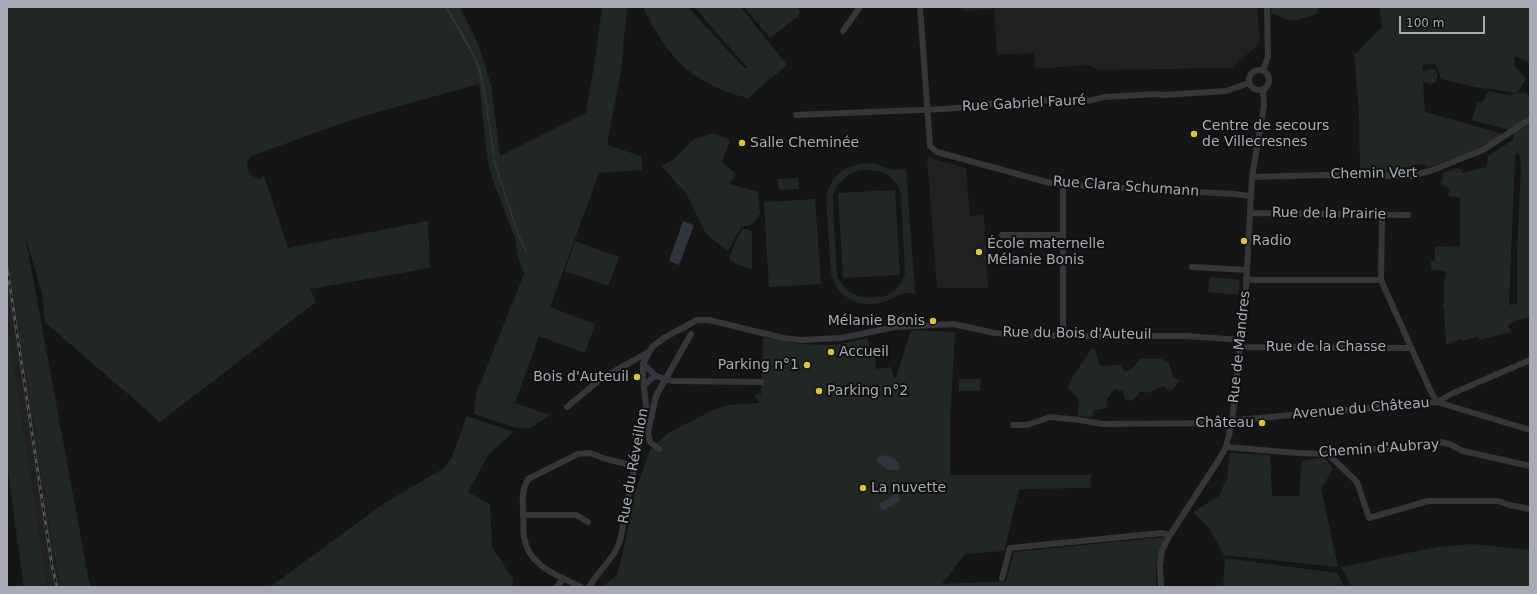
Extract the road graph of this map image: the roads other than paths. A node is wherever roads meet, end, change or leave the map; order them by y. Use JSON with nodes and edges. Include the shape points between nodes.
{"nodes":[{"id":1,"x":860,"y":7,"type":"edge"},
{"id":2,"x":920,"y":7,"type":"edge"},
{"id":3,"x":1267,"y":7,"type":"edge"},
{"id":4,"x":843,"y":31,"type":"dead end"},
{"id":5,"x":1263,"y":71,"type":"junction"},
{"id":6,"x":1249,"y":82,"type":"junction"},
{"id":7,"x":1263,"y":89,"type":"junction"},
{"id":8,"x":926,"y":110,"type":"junction"},
{"id":9,"x":796,"y":115,"type":"dead end"},
{"id":10,"x":1530,"y":119,"type":"edge"},
{"id":11,"x":1252,"y":177,"type":"junction"},
{"id":12,"x":1063,"y":184,"type":"junction"},
{"id":13,"x":1251,"y":196,"type":"junction"},
{"id":14,"x":1251,"y":213,"type":"junction"},
{"id":15,"x":1382,"y":214,"type":"junction"},
{"id":16,"x":1408,"y":215,"type":"dead end"},
{"id":17,"x":1002,"y":235,"type":"dead end"},
{"id":18,"x":1063,"y":235,"type":"junction"},
{"id":19,"x":1192,"y":267,"type":"dead end"},
{"id":20,"x":1247,"y":270,"type":"junction"},
{"id":21,"x":1246,"y":279,"type":"junction"},
{"id":22,"x":1381,"y":280,"type":"junction"},
{"id":23,"x":702,"y":319,"type":"joint"},
{"id":24,"x":691,"y":334,"type":"dead end"},
{"id":25,"x":1063,"y":336,"type":"junction"},
{"id":26,"x":1241,"y":340,"type":"junction"},
{"id":27,"x":1240,"y":347,"type":"junction"},
{"id":28,"x":1411,"y":348,"type":"junction"},
{"id":29,"x":649,"y":352,"type":"junction"},
{"id":30,"x":1530,"y":360,"type":"edge"},
{"id":31,"x":644,"y":364,"type":"junction"},
{"id":32,"x":656,"y":376,"type":"junction"},
{"id":33,"x":665,"y":380,"type":"junction"},
{"id":34,"x":761,"y":382,"type":"dead end"},
{"id":35,"x":644,"y":386,"type":"junction"},
{"id":36,"x":1438,"y":402,"type":"junction"},
{"id":37,"x":567,"y":407,"type":"dead end"},
{"id":38,"x":1232,"y":423,"type":"junction"},
{"id":39,"x":1013,"y":425,"type":"dead end"},
{"id":40,"x":1530,"y":430,"type":"edge"},
{"id":41,"x":1226,"y":447,"type":"junction"},
{"id":42,"x":659,"y":449,"type":"dead end"},
{"id":43,"x":1328,"y":454,"type":"junction"},
{"id":44,"x":635,"y":466,"type":"junction"},
{"id":45,"x":1530,"y":466,"type":"edge"},
{"id":46,"x":1530,"y":509,"type":"edge"},
{"id":47,"x":523,"y":514,"type":"junction"},
{"id":48,"x":588,"y":522,"type":"dead end"},
{"id":49,"x":1170,"y":535,"type":"junction"},
{"id":50,"x":563,"y":578,"type":"junction"},
{"id":51,"x":1002,"y":578,"type":"dead end"},
{"id":52,"x":557,"y":587,"type":"edge"},
{"id":53,"x":581,"y":587,"type":"edge"},
{"id":54,"x":589,"y":587,"type":"edge"},
{"id":55,"x":1161,"y":587,"type":"edge"}],
"edges":[{"from":1,"to":4,"type":"street"},
{"from":2,"to":8,"type":"street","name":"Rue Clara Schumann"},
{"from":3,"to":5,"type":"street","via":[[1268,56]]},
{"from":5,"to":6,"type":"street","via":[[1252,72]]},
{"from":5,"to":7,"type":"street","via":[[1269,80]]},
{"from":6,"to":7,"type":"street","via":[[1254,89]]},
{"from":6,"to":8,"type":"street","name":"Rue Gabriel Fauré","via":[[1226,91],[1104,97],[1065,102],[1055,100],[982,104]]},
{"from":7,"to":11,"type":"street","name":"Rue de Mandres","via":[[1264,106]]},
{"from":8,"to":9,"type":"street","name":"Rue Gabriel Fauré"},
{"from":8,"to":12,"type":"street","name":"Rue Clara Schumann","via":[[930,146],[938,152],[1054,184]]},
{"from":10,"to":11,"type":"street","name":"Chemin Vert","via":[[1482,150],[1411,176]]},
{"from":11,"to":13,"type":"street","name":"Rue de Mandres"},
{"from":12,"to":13,"type":"street","name":"Rue Clara Schumann"},
{"from":12,"to":18,"type":"street"},
{"from":13,"to":14,"type":"street","name":"Rue de Mandres"},
{"from":14,"to":15,"type":"street","name":"Rue de la Prairie"},
{"from":14,"to":20,"type":"street","name":"Rue de Mandres"},
{"from":15,"to":16,"type":"street","name":"Rue de la Prairie"},
{"from":15,"to":22,"type":"street"},
{"from":17,"to":18,"type":"street"},
{"from":18,"to":25,"type":"street"},
{"from":19,"to":20,"type":"street"},
{"from":20,"to":21,"type":"street","name":"Rue de Mandres"},
{"from":21,"to":22,"type":"street"},
{"from":21,"to":26,"type":"street","name":"Rue de Mandres"},
{"from":22,"to":28,"type":"street"},
{"from":23,"to":25,"type":"street","name":"Rue du Bois d'Auteuil","via":[[800,340],[841,338],[896,327],[953,324],[994,333]]},
{"from":23,"to":29,"type":"street","name":"Rue du Réveillon","via":[[664,338]]},
{"from":24,"to":33,"type":"street"},
{"from":25,"to":26,"type":"street","name":"Rue du Bois d'Auteuil","via":[[1186,336]]},
{"from":26,"to":27,"type":"street","name":"Rue de Mandres"},
{"from":27,"to":28,"type":"street","name":"Rue de la Chasse"},
{"from":27,"to":38,"type":"street","name":"Rue de Mandres"},
{"from":28,"to":36,"type":"street"},
{"from":29,"to":31,"type":"street","name":"Rue du Réveillon"},
{"from":29,"to":37,"type":"street","via":[[602,378]]},
{"from":30,"to":36,"type":"street","name":"Avenue du Château"},
{"from":31,"to":32,"type":"street"},
{"from":31,"to":35,"type":"street","name":"Rue du Réveillon"},
{"from":32,"to":33,"type":"street"},
{"from":32,"to":35,"type":"street"},
{"from":33,"to":34,"type":"street"},
{"from":33,"to":42,"type":"street","via":[[656,396],[648,432],[650,442]]},
{"from":35,"to":44,"type":"street","name":"Rue du Réveillon","via":[[646,407]]},
{"from":36,"to":38,"type":"street","name":"Avenue du Château"},
{"from":36,"to":40,"type":"street"},
{"from":38,"to":39,"type":"street","name":"Avenue du Château","via":[[1103,424],[1050,417],[1028,425]]},
{"from":38,"to":41,"type":"street","name":"Rue de Mandres"},
{"from":41,"to":43,"type":"street","name":"Chemin d'Aubray"},
{"from":41,"to":49,"type":"street","name":"Rue de Mandres"},
{"from":43,"to":45,"type":"street","name":"Chemin d'Aubray","via":[[1440,442],[1463,451]]},
{"from":43,"to":46,"type":"street","via":[[1357,482],[1369,518],[1428,501],[1498,501]]},
{"from":44,"to":47,"type":"street","via":[[590,453],[578,454],[528,479],[524,486]]},
{"from":44,"to":54,"type":"street","name":"Rue du Réveillon","via":[[620,541],[614,554]]},
{"from":47,"to":48,"type":"street","via":[[576,515]]},
{"from":47,"to":50,"type":"street","via":[[527,549],[534,561],[543,569]]},
{"from":49,"to":51,"type":"street","via":[[1162,533],[1010,548]]},
{"from":49,"to":55,"type":"street","name":"Rue de Mandres","via":[[1160,559]]},
{"from":50,"to":52,"type":"street"},
{"from":50,"to":53,"type":"street"}]}
